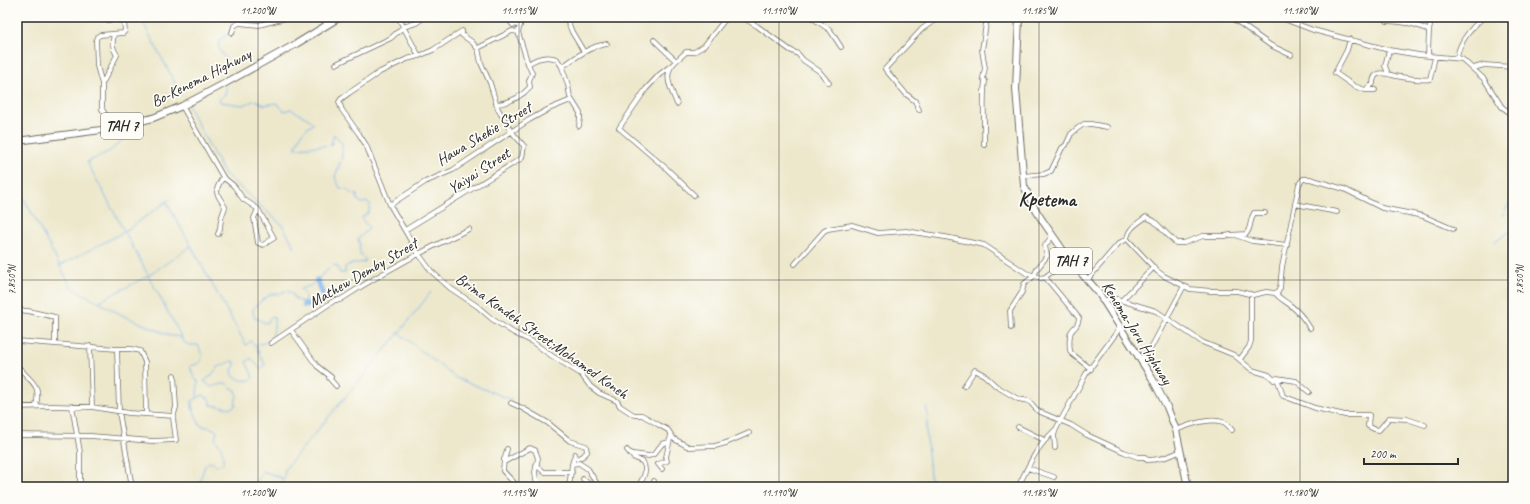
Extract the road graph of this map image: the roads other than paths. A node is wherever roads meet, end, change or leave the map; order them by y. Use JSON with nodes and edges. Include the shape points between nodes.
{"nodes":[{"id":1,"x":103,"y":17,"type":"edge"},
{"id":2,"x":289,"y":17,"type":"edge"},
{"id":3,"x":321,"y":17,"type":"edge"},
{"id":4,"x":340,"y":17,"type":"edge"},
{"id":5,"x":398,"y":17,"type":"edge"},
{"id":6,"x":426,"y":17,"type":"edge"},
{"id":7,"x":507,"y":17,"type":"edge"},
{"id":8,"x":525,"y":17,"type":"edge"},
{"id":9,"x":566,"y":17,"type":"edge"},
{"id":10,"x":727,"y":17,"type":"edge"},
{"id":11,"x":742,"y":17,"type":"edge"},
{"id":12,"x":811,"y":17,"type":"edge"},
{"id":13,"x":939,"y":17,"type":"edge"},
{"id":14,"x":987,"y":17,"type":"edge"},
{"id":15,"x":1019,"y":17,"type":"edge"},
{"id":16,"x":1231,"y":17,"type":"edge"},
{"id":17,"x":1283,"y":17,"type":"edge"},
{"id":18,"x":1432,"y":17,"type":"edge"},
{"id":19,"x":1484,"y":17,"type":"edge"},
{"id":20,"x":1387,"y":21,"type":"dead end"},
{"id":21,"x":327,"y":24,"type":"junction"},
{"id":22,"x":520,"y":24,"type":"junction"},
{"id":23,"x":513,"y":25,"type":"junction"},
{"id":24,"x":403,"y":27,"type":"junction"},
{"id":25,"x":512,"y":31,"type":"junction"},
{"id":26,"x":1429,"y":31,"type":"junction"},
{"id":27,"x":518,"y":32,"type":"junction"},
{"id":28,"x":232,"y":33,"type":"dead end"},
{"id":29,"x":114,"y":34,"type":"junction"},
{"id":30,"x":1350,"y":39,"type":"junction"},
{"id":31,"x":654,"y":40,"type":"dead end"},
{"id":32,"x":607,"y":44,"type":"dead end"},
{"id":33,"x":841,"y":47,"type":"dead end"},
{"id":34,"x":478,"y":48,"type":"junction"},
{"id":35,"x":1389,"y":50,"type":"junction"},
{"id":36,"x":584,"y":52,"type":"junction"},
{"id":37,"x":1291,"y":55,"type":"dead end"},
{"id":38,"x":1428,"y":55,"type":"junction"},
{"id":39,"x":419,"y":56,"type":"junction"},
{"id":40,"x":1435,"y":57,"type":"junction"},
{"id":41,"x":1457,"y":58,"type":"junction"},
{"id":42,"x":674,"y":63,"type":"junction"},
{"id":43,"x":336,"y":64,"type":"dead end"},
{"id":44,"x":528,"y":64,"type":"junction"},
{"id":45,"x":562,"y":67,"type":"junction"},
{"id":46,"x":1513,"y":67,"type":"edge"},
{"id":47,"x":1474,"y":68,"type":"junction"},
{"id":48,"x":1388,"y":73,"type":"junction"},
{"id":49,"x":829,"y":83,"type":"dead end"},
{"id":50,"x":102,"y":84,"type":"junction"},
{"id":51,"x":1365,"y":90,"type":"junction"},
{"id":52,"x":1374,"y":90,"type":"dead end"},
{"id":53,"x":571,"y":100,"type":"junction"},
{"id":54,"x":496,"y":104,"type":"junction"},
{"id":55,"x":677,"y":104,"type":"dead end"},
{"id":56,"x":182,"y":106,"type":"junction"},
{"id":57,"x":919,"y":110,"type":"dead end"},
{"id":58,"x":1513,"y":115,"type":"edge"},
{"id":59,"x":578,"y":126,"type":"dead end"},
{"id":60,"x":1107,"y":127,"type":"dead end"},
{"id":61,"x":109,"y":129,"type":"junction"},
{"id":62,"x":511,"y":131,"type":"junction"},
{"id":63,"x":17,"y":141,"type":"edge"},
{"id":64,"x":984,"y":145,"type":"dead end"},
{"id":65,"x":1023,"y":176,"type":"junction"},
{"id":66,"x":223,"y":177,"type":"junction"},
{"id":67,"x":694,"y":195,"type":"dead end"},
{"id":68,"x":1295,"y":204,"type":"junction"},
{"id":69,"x":390,"y":205,"type":"junction"},
{"id":70,"x":258,"y":209,"type":"junction"},
{"id":71,"x":1337,"y":212,"type":"dead end"},
{"id":72,"x":1265,"y":213,"type":"dead end"},
{"id":73,"x":469,"y":229,"type":"dead end"},
{"id":74,"x":1453,"y":229,"type":"dead end"},
{"id":75,"x":406,"y":230,"type":"junction"},
{"id":76,"x":218,"y":234,"type":"dead end"},
{"id":77,"x":1052,"y":236,"type":"junction"},
{"id":78,"x":1236,"y":236,"type":"junction"},
{"id":79,"x":1127,"y":239,"type":"junction"},
{"id":80,"x":1287,"y":245,"type":"junction"},
{"id":81,"x":418,"y":253,"type":"junction"},
{"id":82,"x":1069,"y":259,"type":"junction"},
{"id":83,"x":795,"y":264,"type":"dead end"},
{"id":84,"x":1154,"y":267,"type":"junction"},
{"id":85,"x":1034,"y":276,"type":"junction"},
{"id":86,"x":1045,"y":277,"type":"junction"},
{"id":87,"x":1088,"y":280,"type":"junction"},
{"id":88,"x":1184,"y":286,"type":"junction"},
{"id":89,"x":1275,"y":293,"type":"junction"},
{"id":90,"x":1251,"y":294,"type":"junction"},
{"id":91,"x":1103,"y":300,"type":"junction"},
{"id":92,"x":1122,"y":300,"type":"junction"},
{"id":93,"x":17,"y":310,"type":"edge"},
{"id":94,"x":1166,"y":318,"type":"junction"},
{"id":95,"x":1011,"y":328,"type":"dead end"},
{"id":96,"x":1119,"y":328,"type":"junction"},
{"id":97,"x":1310,"y":328,"type":"dead end"},
{"id":98,"x":292,"y":330,"type":"junction"},
{"id":99,"x":17,"y":341,"type":"edge"},
{"id":100,"x":271,"y":342,"type":"dead end"},
{"id":101,"x":55,"y":343,"type":"junction"},
{"id":102,"x":90,"y":346,"type":"junction"},
{"id":103,"x":117,"y":349,"type":"junction"},
{"id":104,"x":1240,"y":359,"type":"junction"},
{"id":105,"x":1140,"y":360,"type":"junction"},
{"id":106,"x":17,"y":366,"type":"edge"},
{"id":107,"x":1091,"y":369,"type":"junction"},
{"id":108,"x":174,"y":375,"type":"dead end"},
{"id":109,"x":1277,"y":378,"type":"junction"},
{"id":110,"x":336,"y":386,"type":"dead end"},
{"id":111,"x":964,"y":386,"type":"dead end"},
{"id":112,"x":1309,"y":392,"type":"dead end"},
{"id":113,"x":511,"y":403,"type":"dead end"},
{"id":114,"x":36,"y":406,"type":"junction"},
{"id":115,"x":72,"y":406,"type":"junction"},
{"id":116,"x":17,"y":407,"type":"edge"},
{"id":117,"x":92,"y":407,"type":"junction"},
{"id":118,"x":119,"y":412,"type":"junction"},
{"id":119,"x":146,"y":414,"type":"junction"},
{"id":120,"x":174,"y":416,"type":"junction"},
{"id":121,"x":1061,"y":421,"type":"junction"},
{"id":122,"x":1425,"y":424,"type":"dead end"},
{"id":123,"x":1018,"y":427,"type":"dead end"},
{"id":124,"x":1056,"y":429,"type":"junction"},
{"id":125,"x":1176,"y":430,"type":"junction"},
{"id":126,"x":1232,"y":430,"type":"dead end"},
{"id":127,"x":749,"y":433,"type":"dead end"},
{"id":128,"x":17,"y":435,"type":"edge"},
{"id":129,"x":671,"y":435,"type":"junction"},
{"id":130,"x":77,"y":436,"type":"junction"},
{"id":131,"x":123,"y":439,"type":"junction"},
{"id":132,"x":1044,"y":440,"type":"junction"},
{"id":133,"x":669,"y":442,"type":"junction"},
{"id":134,"x":1055,"y":448,"type":"dead end"},
{"id":135,"x":1182,"y":451,"type":"junction"},
{"id":136,"x":576,"y":458,"type":"junction"},
{"id":137,"x":572,"y":464,"type":"junction"},
{"id":138,"x":536,"y":465,"type":"junction"},
{"id":139,"x":1028,"y":468,"type":"junction"},
{"id":140,"x":662,"y":469,"type":"dead end"},
{"id":141,"x":572,"y":472,"type":"junction"},
{"id":142,"x":1054,"y":477,"type":"dead end"},
{"id":143,"x":583,"y":479,"type":"dead end"},
{"id":144,"x":654,"y":481,"type":"dead end"},
{"id":145,"x":599,"y":486,"type":"edge"},
{"id":146,"x":80,"y":487,"type":"edge"},
{"id":147,"x":132,"y":487,"type":"edge"},
{"id":148,"x":518,"y":487,"type":"edge"},
{"id":149,"x":538,"y":487,"type":"edge"},
{"id":150,"x":569,"y":487,"type":"edge"},
{"id":151,"x":604,"y":487,"type":"edge"},
{"id":152,"x":638,"y":487,"type":"edge"},
{"id":153,"x":653,"y":487,"type":"edge"},
{"id":154,"x":1018,"y":487,"type":"edge"},
{"id":155,"x":1188,"y":487,"type":"edge"}],
"edges":[{"from":1,"to":29,"type":"street","via":[[108,20],[118,18],[124,22],[125,31]]},
{"from":2,"to":28,"type":"street","via":[[258,25],[239,23],[234,26]]},
{"from":3,"to":21,"type":"street"},
{"from":4,"to":21,"type":"highway","name":"Bo-Kenema Highway","number":"TAH 7"},
{"from":5,"to":24,"type":"street"},
{"from":6,"to":24,"type":"street"},
{"from":7,"to":23,"type":"street"},
{"from":8,"to":22,"type":"street"},
{"from":9,"to":36,"type":"street"},
{"from":10,"to":42,"type":"street","via":[[699,50],[686,52]]},
{"from":11,"to":49,"type":"street","via":[[798,54]]},
{"from":12,"to":33,"type":"street","via":[[830,30]]},
{"from":13,"to":57,"type":"street","via":[[922,29],[885,69],[915,101]]},
{"from":14,"to":64,"type":"street","via":[[982,50],[985,81]]},
{"from":15,"to":65,"type":"highway","name":"Kenema-Joru Highway","number":"TAH 7","via":[[1016,78]]},
{"from":16,"to":37,"type":"street","via":[[1270,45]]},
{"from":17,"to":30,"type":"street","via":[[1313,30]]},
{"from":18,"to":26,"type":"street"},
{"from":19,"to":41,"type":"street","via":[[1465,37],[1458,49]]},
{"from":20,"to":26,"type":"street","via":[[1416,25]]},
{"from":21,"to":56,"type":"highway","name":"Bo-Kenema Highway","number":"TAH 7","via":[[296,44]]},
{"from":22,"to":23,"type":"street"},
{"from":22,"to":27,"type":"street"},
{"from":23,"to":25,"type":"street"},
{"from":24,"to":39,"type":"street"},
{"from":24,"to":43,"type":"street","via":[[391,38]]},
{"from":25,"to":27,"type":"street"},
{"from":25,"to":34,"type":"street"},
{"from":26,"to":38,"type":"street"},
{"from":27,"to":44,"type":"street"},
{"from":29,"to":50,"type":"street","via":[[113,49],[117,55]]},
{"from":29,"to":50,"type":"street","via":[[100,35],[96,40],[97,66]]},
{"from":30,"to":35,"type":"street"},
{"from":30,"to":51,"type":"street","via":[[1335,73],[1350,84]]},
{"from":31,"to":42,"type":"street"},
{"from":32,"to":36,"type":"street"},
{"from":34,"to":39,"type":"street","name":"Brima Kondeh Street;Mohamed Koneh","via":[[462,35],[462,31]]},
{"from":34,"to":54,"type":"street","name":"Yaiyai Street"},
{"from":35,"to":38,"type":"street"},
{"from":35,"to":48,"type":"street","via":[[1385,66]]},
{"from":36,"to":45,"type":"street"},
{"from":38,"to":40,"type":"street"},
{"from":39,"to":69,"type":"street","name":"Brima Kondeh Street;Mohamed Koneh","via":[[406,59],[380,72],[339,102],[366,145]]},
{"from":40,"to":41,"type":"street"},
{"from":40,"to":48,"type":"street","via":[[1430,79],[1400,77]]},
{"from":41,"to":47,"type":"street","via":[[1465,60]]},
{"from":42,"to":55,"type":"street","via":[[668,80]]},
{"from":42,"to":67,"type":"street","via":[[646,89],[619,128]]},
{"from":44,"to":45,"type":"street","via":[[536,59],[549,57],[557,60]]},
{"from":44,"to":54,"type":"street","via":[[532,73],[530,87],[506,103]]},
{"from":45,"to":53,"type":"street"},
{"from":46,"to":47,"type":"street","via":[[1484,65]]},
{"from":47,"to":58,"type":"street","via":[[1502,107]]},
{"from":48,"to":51,"type":"street","via":[[1378,74],[1373,84]]},
{"from":50,"to":61,"type":"street","via":[[102,110],[107,117]]},
{"from":51,"to":52,"type":"street"},
{"from":53,"to":59,"type":"street","via":[[580,113]]},
{"from":53,"to":62,"type":"street","name":"Hawa Shekie Street","via":[[549,109]]},
{"from":54,"to":62,"type":"street","name":"Yaiyai Street"},
{"from":56,"to":61,"type":"highway","name":"Bo-Kenema Highway","number":"TAH 7","via":[[153,118]]},
{"from":56,"to":66,"type":"street"},
{"from":60,"to":65,"type":"street","via":[[1084,124],[1071,134],[1051,171]]},
{"from":61,"to":63,"type":"highway","name":"Bo-Kenema Highway","number":"TAH 7"},
{"from":62,"to":69,"type":"street","name":"Hawa Shekie Street","via":[[453,170],[425,182]]},
{"from":62,"to":75,"type":"street","name":"Yaiyai Street","via":[[524,146],[522,158]]},
{"from":65,"to":77,"type":"highway","name":"Kenema-Joru Highway","number":"TAH 7","via":[[1024,186],[1034,207]]},
{"from":66,"to":70,"type":"street","via":[[234,186],[243,199]]},
{"from":66,"to":76,"type":"street","via":[[216,190],[217,197],[225,207],[220,221],[222,227]]},
{"from":68,"to":71,"type":"street"},
{"from":68,"to":74,"type":"street","via":[[1299,184],[1303,179],[1310,179],[1344,189],[1382,208],[1423,216]]},
{"from":68,"to":80,"type":"street"},
{"from":69,"to":75,"type":"street","name":"Brima Kondeh Street;Mohamed Koneh"},
{"from":70,"to":70,"type":"street","via":[[254,223],[258,244],[262,245],[274,238]]},
{"from":72,"to":78,"type":"street","via":[[1254,213],[1250,220],[1251,227],[1246,234]]},
{"from":73,"to":81,"type":"street","name":"Mathew Demby Street"},
{"from":75,"to":81,"type":"street","name":"Brima Kondeh Street;Mohamed Koneh"},
{"from":77,"to":82,"type":"highway","name":"Kenema-Joru Highway","number":"TAH 7"},
{"from":77,"to":85,"type":"street","via":[[1045,246],[1047,256]]},
{"from":78,"to":79,"type":"street","via":[[1208,235],[1188,243],[1179,243],[1146,217],[1127,233]]},
{"from":78,"to":80,"type":"street","via":[[1252,241]]},
{"from":79,"to":84,"type":"street"},
{"from":79,"to":87,"type":"street","via":[[1119,243]]},
{"from":80,"to":89,"type":"street","via":[[1280,288]]},
{"from":81,"to":98,"type":"street","name":"Mathew Demby Street","via":[[340,300],[335,300]]},
{"from":81,"to":129,"type":"street","name":"Brima Kondeh Street;Mohamed Koneh","via":[[435,276],[492,319],[532,341],[581,374],[599,394],[616,401],[634,415],[642,415],[668,430]]},
{"from":82,"to":86,"type":"street"},
{"from":82,"to":87,"type":"highway","name":"Kenema-Joru Highway","number":"TAH 7"},
{"from":83,"to":85,"type":"street","via":[[824,231],[852,225],[878,233],[914,232],[984,245]]},
{"from":84,"to":88,"type":"street","via":[[1164,276]]},
{"from":84,"to":92,"type":"street"},
{"from":85,"to":86,"type":"street"},
{"from":85,"to":95,"type":"street","via":[[1024,284],[1010,311]]},
{"from":86,"to":107,"type":"street","via":[[1079,318],[1078,325],[1071,334],[1069,349]]},
{"from":87,"to":91,"type":"highway","name":"Kenema-Joru Highway","number":"TAH 7"},
{"from":88,"to":90,"type":"street","via":[[1200,291],[1237,291]]},
{"from":88,"to":94,"type":"street"},
{"from":89,"to":90,"type":"street"},
{"from":89,"to":97,"type":"street","via":[[1290,305]]},
{"from":90,"to":104,"type":"street","via":[[1251,342]]},
{"from":91,"to":92,"type":"street"},
{"from":91,"to":96,"type":"highway","name":"Kenema-Joru Highway","number":"TAH 7"},
{"from":92,"to":94,"type":"street","via":[[1150,309]]},
{"from":93,"to":101,"type":"street","via":[[56,317]]},
{"from":94,"to":104,"type":"street","via":[[1202,342]]},
{"from":94,"to":105,"type":"street","via":[[1152,346]]},
{"from":96,"to":105,"type":"highway","name":"Kenema-Joru Highway","number":"TAH 7"},
{"from":96,"to":107,"type":"street"},
{"from":98,"to":100,"type":"street","name":"Mathew Demby Street"},
{"from":98,"to":110,"type":"street","via":[[317,366],[331,377],[329,378]]},
{"from":99,"to":101,"type":"street"},
{"from":101,"to":102,"type":"street"},
{"from":102,"to":103,"type":"street"},
{"from":102,"to":117,"type":"street"},
{"from":103,"to":118,"type":"street"},
{"from":103,"to":119,"type":"street","via":[[131,349],[142,354],[145,362]]},
{"from":104,"to":109,"type":"street","via":[[1252,370],[1266,374],[1274,380]]},
{"from":105,"to":125,"type":"highway","name":"Kenema-Joru Highway","number":"TAH 7","via":[[1162,397]]},
{"from":106,"to":114,"type":"street","via":[[37,387]]},
{"from":107,"to":121,"type":"street","via":[[1084,377]]},
{"from":108,"to":120,"type":"street"},
{"from":109,"to":112,"type":"street","via":[[1296,381]]},
{"from":109,"to":122,"type":"street","via":[[1283,396],[1345,416],[1369,415],[1368,426],[1374,429],[1379,430],[1389,418]]},
{"from":111,"to":121,"type":"street","via":[[974,370],[1018,399],[1031,402],[1038,411]]},
{"from":113,"to":136,"type":"street","via":[[543,420],[570,441],[586,446],[587,452]]},
{"from":114,"to":115,"type":"street"},
{"from":114,"to":116,"type":"street"},
{"from":115,"to":117,"type":"street"},
{"from":115,"to":130,"type":"street"},
{"from":117,"to":118,"type":"street"},
{"from":118,"to":119,"type":"street"},
{"from":118,"to":131,"type":"street"},
{"from":119,"to":120,"type":"street"},
{"from":120,"to":131,"type":"street","via":[[176,440]]},
{"from":121,"to":124,"type":"street"},
{"from":121,"to":135,"type":"street","via":[[1087,436],[1133,455],[1145,457],[1147,460]]},
{"from":123,"to":132,"type":"street"},
{"from":124,"to":132,"type":"street"},
{"from":124,"to":134,"type":"street"},
{"from":125,"to":126,"type":"street","via":[[1192,423],[1221,421]]},
{"from":125,"to":135,"type":"highway","name":"Kenema-Joru Highway","number":"TAH 7"},
{"from":127,"to":129,"type":"street","name":"Brima Kondeh Street;Mohamed Koneh","via":[[715,446],[696,447],[674,439]]},
{"from":128,"to":130,"type":"street"},
{"from":129,"to":133,"type":"street"},
{"from":130,"to":131,"type":"street"},
{"from":130,"to":146,"type":"street","via":[[81,464]]},
{"from":131,"to":147,"type":"street"},
{"from":132,"to":139,"type":"street"},
{"from":133,"to":140,"type":"street","via":[[667,461],[658,464]]},
{"from":133,"to":152,"type":"street","via":[[662,444],[649,456],[628,451],[645,466],[645,476]]},
{"from":135,"to":155,"type":"highway","name":"Kenema-Joru Highway","number":"TAH 7"},
{"from":136,"to":137,"type":"street"},
{"from":136,"to":137,"type":"street"},
{"from":136,"to":145,"type":"street","via":[[588,469]]},
{"from":137,"to":141,"type":"street"},
{"from":138,"to":141,"type":"street","via":[[544,472]]},
{"from":138,"to":148,"type":"street","via":[[538,458],[532,448],[504,462],[504,471]]},
{"from":138,"to":149,"type":"street"},
{"from":139,"to":142,"type":"street"},
{"from":139,"to":154,"type":"street"},
{"from":141,"to":150,"type":"street"},
{"from":143,"to":145,"type":"street","via":[[589,484]]},
{"from":144,"to":153,"type":"street"},
{"from":145,"to":151,"type":"street"}]}
